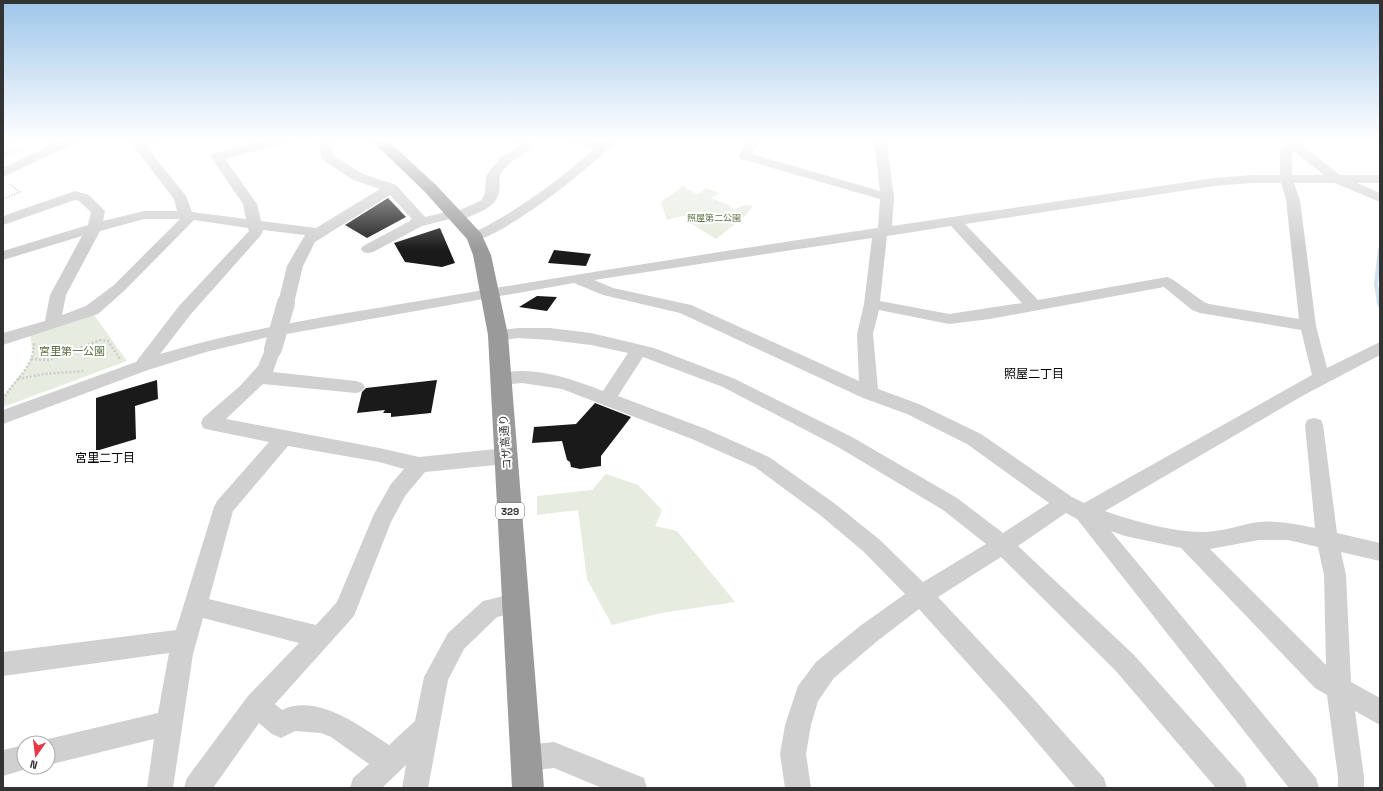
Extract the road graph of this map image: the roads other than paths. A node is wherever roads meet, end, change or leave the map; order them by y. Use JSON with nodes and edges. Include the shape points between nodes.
{"nodes":[{"id":1,"x":162,"y":176,"type":"edge"},
{"id":2,"x":230,"y":176,"type":"edge"},
{"id":3,"x":356,"y":176,"type":"edge"},
{"id":4,"x":417,"y":176,"type":"edge"},
{"id":5,"x":492,"y":176,"type":"edge"},
{"id":6,"x":568,"y":176,"type":"edge"},
{"id":7,"x":813,"y":176,"type":"edge"},
{"id":8,"x":884,"y":176,"type":"edge"},
{"id":9,"x":1286,"y":176,"type":"edge"},
{"id":10,"x":1333,"y":176,"type":"edge"},
{"id":11,"x":1286,"y":179,"type":"junction"},
{"id":12,"x":1337,"y":179,"type":"junction"},
{"id":13,"x":1380,"y":179,"type":"edge"},
{"id":14,"x":391,"y":188,"type":"junction"},
{"id":15,"x":886,"y":197,"type":"junction"},
{"id":16,"x":1380,"y":198,"type":"edge"},
{"id":17,"x":185,"y":214,"type":"junction"},
{"id":18,"x":455,"y":215,"type":"junction"},
{"id":19,"x":3,"y":221,"type":"edge"},
{"id":20,"x":955,"y":222,"type":"junction"},
{"id":21,"x":417,"y":223,"type":"junction"},
{"id":22,"x":254,"y":224,"type":"junction"},
{"id":23,"x":94,"y":228,"type":"junction"},
{"id":24,"x":319,"y":233,"type":"junction"},
{"id":25,"x":880,"y":234,"type":"junction"},
{"id":26,"x":475,"y":237,"type":"junction"},
{"id":27,"x":368,"y":249,"type":"dead end"},
{"id":28,"x":3,"y":256,"type":"edge"},
{"id":29,"x":577,"y":278,"type":"junction"},
{"id":30,"x":490,"y":293,"type":"junction"},
{"id":31,"x":872,"y":304,"type":"junction"},
{"id":32,"x":1034,"y":306,"type":"junction"},
{"id":33,"x":52,"y":324,"type":"junction"},
{"id":34,"x":1308,"y":326,"type":"junction"},
{"id":35,"x":498,"y":335,"type":"junction"},
{"id":36,"x":3,"y":339,"type":"edge"},
{"id":37,"x":639,"y":350,"type":"junction"},
{"id":38,"x":1377,"y":350,"type":"edge"},
{"id":39,"x":142,"y":366,"type":"junction"},
{"id":40,"x":259,"y":377,"type":"junction"},
{"id":41,"x":1321,"y":378,"type":"junction"},
{"id":42,"x":500,"y":379,"type":"junction"},
{"id":43,"x":356,"y":387,"type":"dead end"},
{"id":44,"x":869,"y":393,"type":"junction"},
{"id":45,"x":607,"y":398,"type":"junction"},
{"id":46,"x":3,"y":417,"type":"edge"},
{"id":47,"x":1314,"y":425,"type":"dead end"},
{"id":48,"x":284,"y":438,"type":"junction"},
{"id":49,"x":506,"y":456,"type":"junction"},
{"id":50,"x":419,"y":465,"type":"junction"},
{"id":51,"x":1074,"y":508,"type":"junction"},
{"id":52,"x":1327,"y":539,"type":"junction"},
{"id":53,"x":1187,"y":540,"type":"junction"},
{"id":54,"x":1003,"y":545,"type":"junction"},
{"id":55,"x":1380,"y":552,"type":"edge"},
{"id":56,"x":921,"y":595,"type":"junction"},
{"id":57,"x":516,"y":603,"type":"junction"},
{"id":58,"x":196,"y":606,"type":"junction"},
{"id":59,"x":321,"y":637,"type":"junction"},
{"id":60,"x":186,"y":640,"type":"junction"},
{"id":61,"x":3,"y":664,"type":"edge"},
{"id":62,"x":1339,"y":690,"type":"junction"},
{"id":63,"x":257,"y":705,"type":"junction"},
{"id":64,"x":1380,"y":712,"type":"edge"},
{"id":65,"x":169,"y":723,"type":"junction"},
{"id":66,"x":427,"y":727,"type":"junction"},
{"id":67,"x":56,"y":750,"type":"edge"},
{"id":68,"x":526,"y":758,"type":"junction"},
{"id":69,"x":16,"y":760,"type":"edge"},
{"id":70,"x":390,"y":762,"type":"junction"},
{"id":71,"x":3,"y":763,"type":"edge"},
{"id":72,"x":798,"y":785,"type":"edge"},
{"id":73,"x":160,"y":788,"type":"edge"},
{"id":74,"x":197,"y":788,"type":"edge"},
{"id":75,"x":363,"y":788,"type":"edge"},
{"id":76,"x":415,"y":788,"type":"edge"},
{"id":77,"x":528,"y":788,"type":"edge"},
{"id":78,"x":634,"y":788,"type":"edge"},
{"id":79,"x":1094,"y":788,"type":"edge"},
{"id":80,"x":1234,"y":788,"type":"edge"},
{"id":81,"x":1306,"y":788,"type":"edge"},
{"id":82,"x":1351,"y":788,"type":"edge"}],
"edges":[{"from":1,"to":17,"type":"street","via":[[180,199]]},
{"from":2,"to":22,"type":"street","via":[[250,204]]},
{"from":3,"to":14,"type":"street"},
{"from":4,"to":18,"type":"highway","name":"コザ高通り","number":"329"},
{"from":5,"to":18,"type":"street","via":[[492,193],[488,203]]},
{"from":6,"to":26,"type":"street","via":[[495,227]]},
{"from":7,"to":15,"type":"street"},
{"from":8,"to":15,"type":"street"},
{"from":9,"to":11,"type":"street"},
{"from":10,"to":12,"type":"street"},
{"from":11,"to":12,"type":"street"},
{"from":11,"to":20,"type":"street","via":[[1251,179],[1200,184]]},
{"from":11,"to":34,"type":"street","via":[[1293,200]]},
{"from":12,"to":13,"type":"street"},
{"from":12,"to":16,"type":"street"},
{"from":14,"to":21,"type":"street","via":[[418,217]]},
{"from":14,"to":24,"type":"street"},
{"from":15,"to":25,"type":"street","via":[[885,227]]},
{"from":17,"to":22,"type":"street"},
{"from":17,"to":23,"type":"street","via":[[144,215]]},
{"from":17,"to":33,"type":"street","via":[[187,220],[119,288],[92,310]]},
{"from":18,"to":21,"type":"street"},
{"from":18,"to":26,"type":"highway","name":"コザ高通り","number":"329"},
{"from":19,"to":23,"type":"street","via":[[75,195],[84,198],[98,211]]},
{"from":20,"to":25,"type":"street"},
{"from":20,"to":32,"type":"street"},
{"from":21,"to":27,"type":"street"},
{"from":22,"to":24,"type":"street"},
{"from":22,"to":39,"type":"street","via":[[256,232],[185,310]]},
{"from":23,"to":28,"type":"street"},
{"from":23,"to":33,"type":"street","via":[[58,295]]},
{"from":24,"to":40,"type":"street","bridge":true,"via":[[309,239],[295,266],[273,349],[266,369]]},
{"from":25,"to":29,"type":"street"},
{"from":25,"to":31,"type":"street"},
{"from":26,"to":30,"type":"highway","name":"コザ高通り","number":"329","via":[[482,255]]},
{"from":29,"to":30,"type":"street"},
{"from":29,"to":44,"type":"street","via":[[609,292],[685,308]]},
{"from":30,"to":35,"type":"highway","name":"コザ高通り","number":"329"},
{"from":30,"to":39,"type":"street","via":[[264,333],[203,347]]},
{"from":31,"to":32,"type":"street","via":[[949,319]]},
{"from":31,"to":44,"type":"street","via":[[865,334]]},
{"from":32,"to":34,"type":"street","via":[[1167,282],[1206,310]]},
{"from":33,"to":36,"type":"street"},
{"from":34,"to":41,"type":"street"},
{"from":35,"to":37,"type":"street","via":[[550,334],[591,339]]},
{"from":35,"to":42,"type":"highway","name":"コザ高通り","number":"329"},
{"from":37,"to":45,"type":"street"},
{"from":37,"to":54,"type":"street","via":[[729,383],[845,442],[950,504]]},
{"from":38,"to":41,"type":"street"},
{"from":39,"to":46,"type":"street"},
{"from":40,"to":43,"type":"street"},
{"from":40,"to":48,"type":"street","via":[[210,423]]},
{"from":41,"to":51,"type":"street"},
{"from":42,"to":45,"type":"street","via":[[522,377],[564,383]]},
{"from":42,"to":49,"type":"highway","name":"コザ高通り","number":"329"},
{"from":44,"to":51,"type":"street","via":[[913,409],[974,439]]},
{"from":45,"to":56,"type":"street","via":[[762,462],[827,509],[872,546]]},
{"from":47,"to":52,"type":"street"},
{"from":48,"to":50,"type":"street"},
{"from":48,"to":58,"type":"street","via":[[224,507]]},
{"from":49,"to":50,"type":"street"},
{"from":49,"to":57,"type":"highway","name":"コザ高通り","number":"329"},
{"from":50,"to":59,"type":"street","via":[[398,490],[381,520],[346,609]]},
{"from":51,"to":53,"type":"street","via":[[1125,527]]},
{"from":51,"to":54,"type":"street"},
{"from":51,"to":81,"type":"street"},
{"from":52,"to":53,"type":"street","via":[[1288,531],[1259,531],[1205,541]]},
{"from":52,"to":55,"type":"street"},
{"from":52,"to":62,"type":"street","via":[[1335,575]]},
{"from":53,"to":62,"type":"street","via":[[1324,680]]},
{"from":54,"to":56,"type":"street"},
{"from":54,"to":80,"type":"street","via":[[1124,662]]},
{"from":56,"to":72,"type":"street","via":[[825,670],[808,696],[798,725],[793,754]]},
{"from":56,"to":79,"type":"street"},
{"from":57,"to":66,"type":"street","via":[[491,608],[456,640],[436,677]]},
{"from":57,"to":68,"type":"highway","name":"コザ高通り","number":"329"},
{"from":58,"to":59,"type":"street"},
{"from":58,"to":60,"type":"street"},
{"from":59,"to":63,"type":"street"},
{"from":60,"to":61,"type":"street"},
{"from":60,"to":65,"type":"street","via":[[181,654]]},
{"from":62,"to":64,"type":"street"},
{"from":62,"to":82,"type":"street"},
{"from":63,"to":70,"type":"street","via":[[281,725],[292,718],[322,720],[340,728]]},
{"from":63,"to":74,"type":"street"},
{"from":65,"to":67,"type":"street"},
{"from":65,"to":73,"type":"street"},
{"from":66,"to":70,"type":"street"},
{"from":66,"to":76,"type":"street"},
{"from":68,"to":77,"type":"highway","name":"コザ高通り","number":"329"},
{"from":68,"to":78,"type":"street","via":[[554,755]]},
{"from":69,"to":71,"type":"street"},
{"from":70,"to":75,"type":"street"}]}
